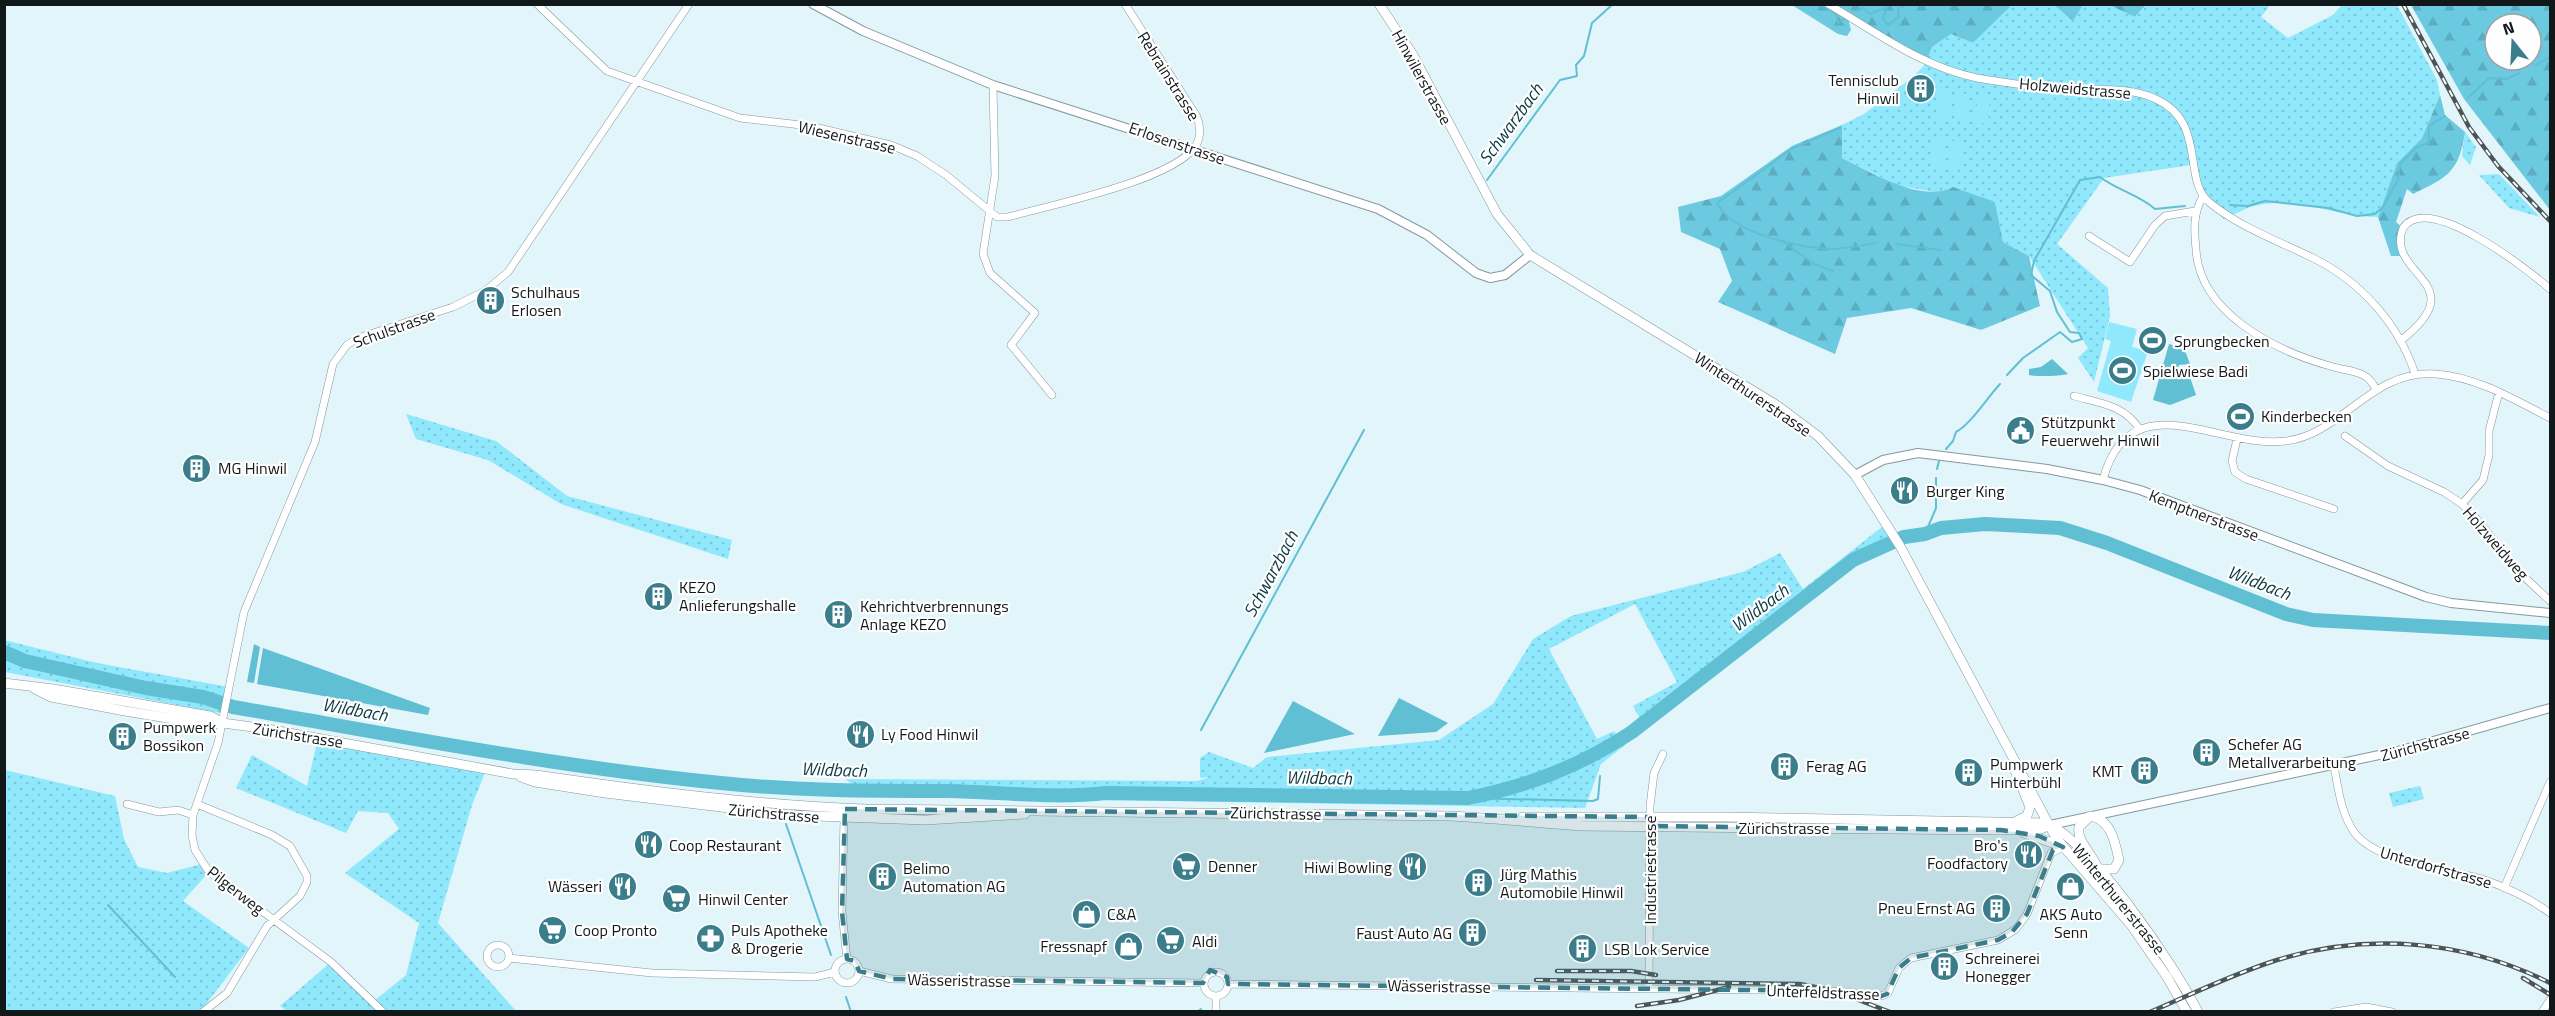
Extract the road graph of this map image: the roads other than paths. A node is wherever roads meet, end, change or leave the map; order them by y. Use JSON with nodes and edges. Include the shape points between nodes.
{"nodes":[{"id":1,"x":537,"y":4,"type":"edge"},
{"id":2,"x":689,"y":4,"type":"edge"},
{"id":3,"x":813,"y":4,"type":"edge"},
{"id":4,"x":1125,"y":4,"type":"edge"},
{"id":5,"x":1379,"y":4,"type":"edge"},
{"id":6,"x":1828,"y":4,"type":"edge"},
{"id":7,"x":639,"y":80,"type":"junction"},
{"id":8,"x":993,"y":85,"type":"junction"},
{"id":9,"x":1194,"y":150,"type":"junction"},
{"id":10,"x":1462,"y":151,"type":"joint"},
{"id":11,"x":2203,"y":196,"type":"junction"},
{"id":12,"x":2195,"y":211,"type":"junction"},
{"id":13,"x":992,"y":212,"type":"junction"},
{"id":14,"x":2090,"y":236,"type":"dead end"},
{"id":15,"x":1530,"y":255,"type":"junction"},
{"id":16,"x":2550,"y":289,"type":"edge"},
{"id":17,"x":2400,"y":341,"type":"junction"},
{"id":18,"x":2415,"y":374,"type":"junction"},
{"id":19,"x":2376,"y":390,"type":"junction"},
{"id":20,"x":2499,"y":392,"type":"junction"},
{"id":21,"x":1052,"y":395,"type":"dead end"},
{"id":22,"x":2074,"y":396,"type":"dead end"},
{"id":23,"x":2550,"y":418,"type":"edge"},
{"id":24,"x":2140,"y":430,"type":"junction"},
{"id":25,"x":2345,"y":436,"type":"dead end"},
{"id":26,"x":2237,"y":439,"type":"junction"},
{"id":27,"x":1855,"y":475,"type":"junction"},
{"id":28,"x":2103,"y":480,"type":"junction"},
{"id":29,"x":2462,"y":504,"type":"junction"},
{"id":30,"x":2334,"y":509,"type":"dead end"},
{"id":31,"x":2550,"y":601,"type":"edge"},
{"id":32,"x":2550,"y":613,"type":"edge"},
{"id":33,"x":4,"y":683,"type":"edge"},
{"id":34,"x":2550,"y":708,"type":"edge"},
{"id":35,"x":223,"y":723,"type":"junction"},
{"id":36,"x":1663,"y":754,"type":"dead end"},
{"id":37,"x":2012,"y":757,"type":"junction"},
{"id":38,"x":2334,"y":766,"type":"junction"},
{"id":39,"x":513,"y":774,"type":"junction"},
{"id":40,"x":2550,"y":784,"type":"edge"},
{"id":41,"x":127,"y":804,"type":"dead end"},
{"id":42,"x":197,"y":804,"type":"junction"},
{"id":43,"x":845,"y":813,"type":"junction"},
{"id":44,"x":193,"y":814,"type":"junction"},
{"id":45,"x":2090,"y":816,"type":"junction"},
{"id":46,"x":1650,"y":821,"type":"junction"},
{"id":47,"x":2017,"y":821,"type":"junction"},
{"id":48,"x":2050,"y":825,"type":"junction"},
{"id":49,"x":2001,"y":830,"type":"junction"},
{"id":50,"x":2063,"y":847,"type":"junction"},
{"id":51,"x":2098,"y":869,"type":"junction"},
{"id":52,"x":2504,"y":888,"type":"junction"},
{"id":53,"x":2550,"y":913,"type":"edge"},
{"id":54,"x":275,"y":921,"type":"junction"},
{"id":55,"x":509,"y":958,"type":"dead end"},
{"id":56,"x":847,"y":959,"type":"junction"},
{"id":57,"x":859,"y":970,"type":"junction"},
{"id":58,"x":835,"y":972,"type":"junction"},
{"id":59,"x":1203,"y":983,"type":"junction"},
{"id":60,"x":1228,"y":984,"type":"junction"},
{"id":61,"x":1649,"y":988,"type":"junction"},
{"id":62,"x":1216,"y":996,"type":"junction"},
{"id":63,"x":2550,"y":1000,"type":"edge"},
{"id":64,"x":203,"y":1011,"type":"edge"},
{"id":65,"x":383,"y":1011,"type":"edge"},
{"id":66,"x":1216,"y":1011,"type":"edge"},
{"id":67,"x":2187,"y":1011,"type":"edge"},
{"id":68,"x":2198,"y":1011,"type":"edge"},
{"id":69,"x":2334,"y":1011,"type":"edge"},
{"id":70,"x":2392,"y":1011,"type":"edge"},
{"id":71,"x":2542,"y":1011,"type":"edge"}],
"edges":[{"from":1,"to":7,"type":"street","name":"Wiesenstrasse","via":[[607,71]]},
{"from":2,"to":7,"type":"street","name":"Schulstrasse"},
{"from":3,"to":8,"type":"street","name":"Erlosenstrasse","via":[[863,31]]},
{"from":4,"to":9,"type":"street","name":"Rebrainstrasse","via":[[1197,117],[1199,141]]},
{"from":5,"to":10,"type":"main road","name":"Hinwilerstrasse","via":[[1413,55]]},
{"from":6,"to":11,"type":"street","name":"Holzweidstrasse","via":[[1926,62],[1949,71],[2045,87],[2130,92],[2163,102],[2186,130],[2195,159],[2196,183]]},
{"from":7,"to":13,"type":"street","name":"Wiesenstrasse","via":[[740,118],[810,126],[891,145],[946,175]]},
{"from":7,"to":35,"type":"street","name":"Schulstrasse","via":[[508,272],[485,291],[453,307],[358,338],[339,354],[333,364],[315,442],[244,612]]},
{"from":8,"to":9,"type":"street","name":"Erlosenstrasse"},
{"from":8,"to":13,"type":"street"},
{"from":9,"to":13,"type":"street","via":[[1152,177],[1008,217],[997,217]]},
{"from":9,"to":15,"type":"street","name":"Erlosenstrasse","via":[[1378,209],[1427,235],[1476,273],[1490,278],[1505,275]]},
{"from":10,"to":15,"type":"main road","name":"Winterthurerstrasse","via":[[1497,214]]},
{"from":11,"to":12,"type":"street"},
{"from":11,"to":17,"type":"street","via":[[2239,222],[2342,275],[2375,305]]},
{"from":12,"to":14,"type":"street","via":[[2165,216],[2130,262]]},
{"from":12,"to":19,"type":"street","via":[[2199,270],[2218,304],[2249,330],[2299,355],[2330,367],[2362,373]]},
{"from":13,"to":21,"type":"street","via":[[983,254],[990,273],[1035,313],[1011,345]]},
{"from":15,"to":27,"type":"main road","name":"Winterthurerstrasse","via":[[1778,406],[1818,436]]},
{"from":16,"to":17,"type":"street","via":[[2506,255],[2463,231],[2432,217],[2415,218],[2403,228],[2401,245],[2429,291],[2431,306],[2422,322]]},
{"from":17,"to":18,"type":"street"},
{"from":18,"to":19,"type":"street"},
{"from":18,"to":20,"type":"street","via":[[2462,378]]},
{"from":19,"to":26,"type":"street","via":[[2329,423],[2301,437],[2269,443]]},
{"from":20,"to":23,"type":"street"},
{"from":20,"to":29,"type":"street","via":[[2483,480]]},
{"from":22,"to":24,"type":"street","via":[[2128,413]]},
{"from":24,"to":26,"type":"street","via":[[2162,424],[2187,425]]},
{"from":24,"to":28,"type":"street","via":[[2115,450]]},
{"from":25,"to":29,"type":"street","name":"Holzweidweg","via":[[2388,466]]},
{"from":26,"to":30,"type":"street","via":[[2232,461],[2235,472]]},
{"from":27,"to":28,"type":"street","name":"Kemptnerstrasse","via":[[1883,460],[1918,453]]},
{"from":27,"to":37,"type":"main road","name":"Winterthurerstrasse","via":[[1892,531]]},
{"from":28,"to":32,"type":"street","name":"Kemptnerstrasse","via":[[2140,490],[2426,597]]},
{"from":29,"to":31,"type":"street","name":"Holzweidweg","via":[[2519,572]]},
{"from":33,"to":35,"type":"main road","name":"Zürichstrasse","via":[[35,689],[51,697],[208,725]]},
{"from":34,"to":38,"type":"street","name":"Zürichstrasse"},
{"from":35,"to":39,"type":"main road","name":"Zürichstrasse"},
{"from":35,"to":42,"type":"street","name":"Pilgerweg"},
{"from":36,"to":46,"type":"street","name":"Industriestrasse","via":[[1653,779]]},
{"from":37,"to":47,"type":"main road","via":[[2015,775],[2030,807],[2026,816]]},
{"from":37,"to":48,"type":"main road","name":"Winterthurerstrasse"},
{"from":38,"to":45,"type":"street","name":"Zürichstrasse"},
{"from":38,"to":52,"type":"street","name":"Unterdorfstrasse","via":[[2347,819],[2367,845],[2385,854]]},
{"from":39,"to":43,"type":"main road","name":"Zürichstrasse"},
{"from":39,"to":43,"type":"main road","name":"Zürichstrasse","via":[[552,785],[747,812]]},
{"from":40,"to":52,"type":"street"},
{"from":41,"to":44,"type":"street","via":[[157,812],[178,810]]},
{"from":42,"to":44,"type":"street","name":"Pilgerweg"},
{"from":42,"to":54,"type":"street","via":[[291,846],[307,882],[293,904]]},
{"from":43,"to":46,"type":"main road","name":"Zürichstrasse","via":[[941,819],[1036,812],[1516,819],[1581,826]]},
{"from":43,"to":56,"type":"street","via":[[842,900]]},
{"from":44,"to":54,"type":"street","name":"Pilgerweg","via":[[192,835],[202,864]]},
{"from":45,"to":48,"type":"street","name":"Zürichstrasse"},
{"from":45,"to":51,"type":"main road","via":[[2080,826],[2079,837]]},
{"from":45,"to":51,"type":"main road","via":[[2100,818],[2108,827],[2119,858],[2114,869]]},
{"from":46,"to":47,"type":"main road","name":"Zürichstrasse"},
{"from":46,"to":49,"type":"main road","name":"Zürichstrasse"},
{"from":46,"to":61,"type":"street","name":"Industriestrasse"},
{"from":47,"to":48,"type":"main road","name":"Zürichstrasse"},
{"from":48,"to":49,"type":"main road","name":"Zürichstrasse"},
{"from":48,"to":50,"type":"main road","name":"Winterthurerstrasse"},
{"from":48,"to":51,"type":"main road","name":"Winterthurerstrasse","via":[[2065,834]]},
{"from":49,"to":50,"type":"main road","via":[[2039,836]]},
{"from":50,"to":61,"type":"street","name":"Unterfeldstrasse","via":[[2052,853],[2027,914],[2013,932],[1998,940],[1911,958],[1899,968],[1889,991],[1882,996],[1839,991]]},
{"from":50,"to":67,"type":"main road","name":"Winterthurerstrasse","via":[[2131,925]]},
{"from":51,"to":68,"type":"main road","name":"Winterthurerstrasse","via":[[2157,944]]},
{"from":52,"to":53,"type":"street","name":"Unterdorfstrasse"},
{"from":54,"to":64,"type":"street","via":[[267,926],[227,993]]},
{"from":54,"to":65,"type":"street","name":"Pilgerweg","via":[[331,962]]},
{"from":55,"to":58,"type":"street","via":[[658,974],[815,977]]},
{"from":56,"to":57,"type":"street","via":[[854,961]]},
{"from":56,"to":58,"type":"street","via":[[837,964]]},
{"from":57,"to":58,"type":"street","via":[[857,978],[847,983],[840,981]]},
{"from":57,"to":59,"type":"street","name":"Wässeristrasse","via":[[892,979]]},
{"from":59,"to":60,"type":"street","via":[[1207,975],[1216,971],[1225,975]]},
{"from":59,"to":62,"type":"street","via":[[1206,991]]},
{"from":60,"to":61,"type":"street","name":"Wässeristrasse"},
{"from":60,"to":62,"type":"street"},
{"from":62,"to":66,"type":"street"},
{"from":63,"to":71,"type":"street"},
{"from":69,"to":70,"type":"street","via":[[2366,1007]]}]}
